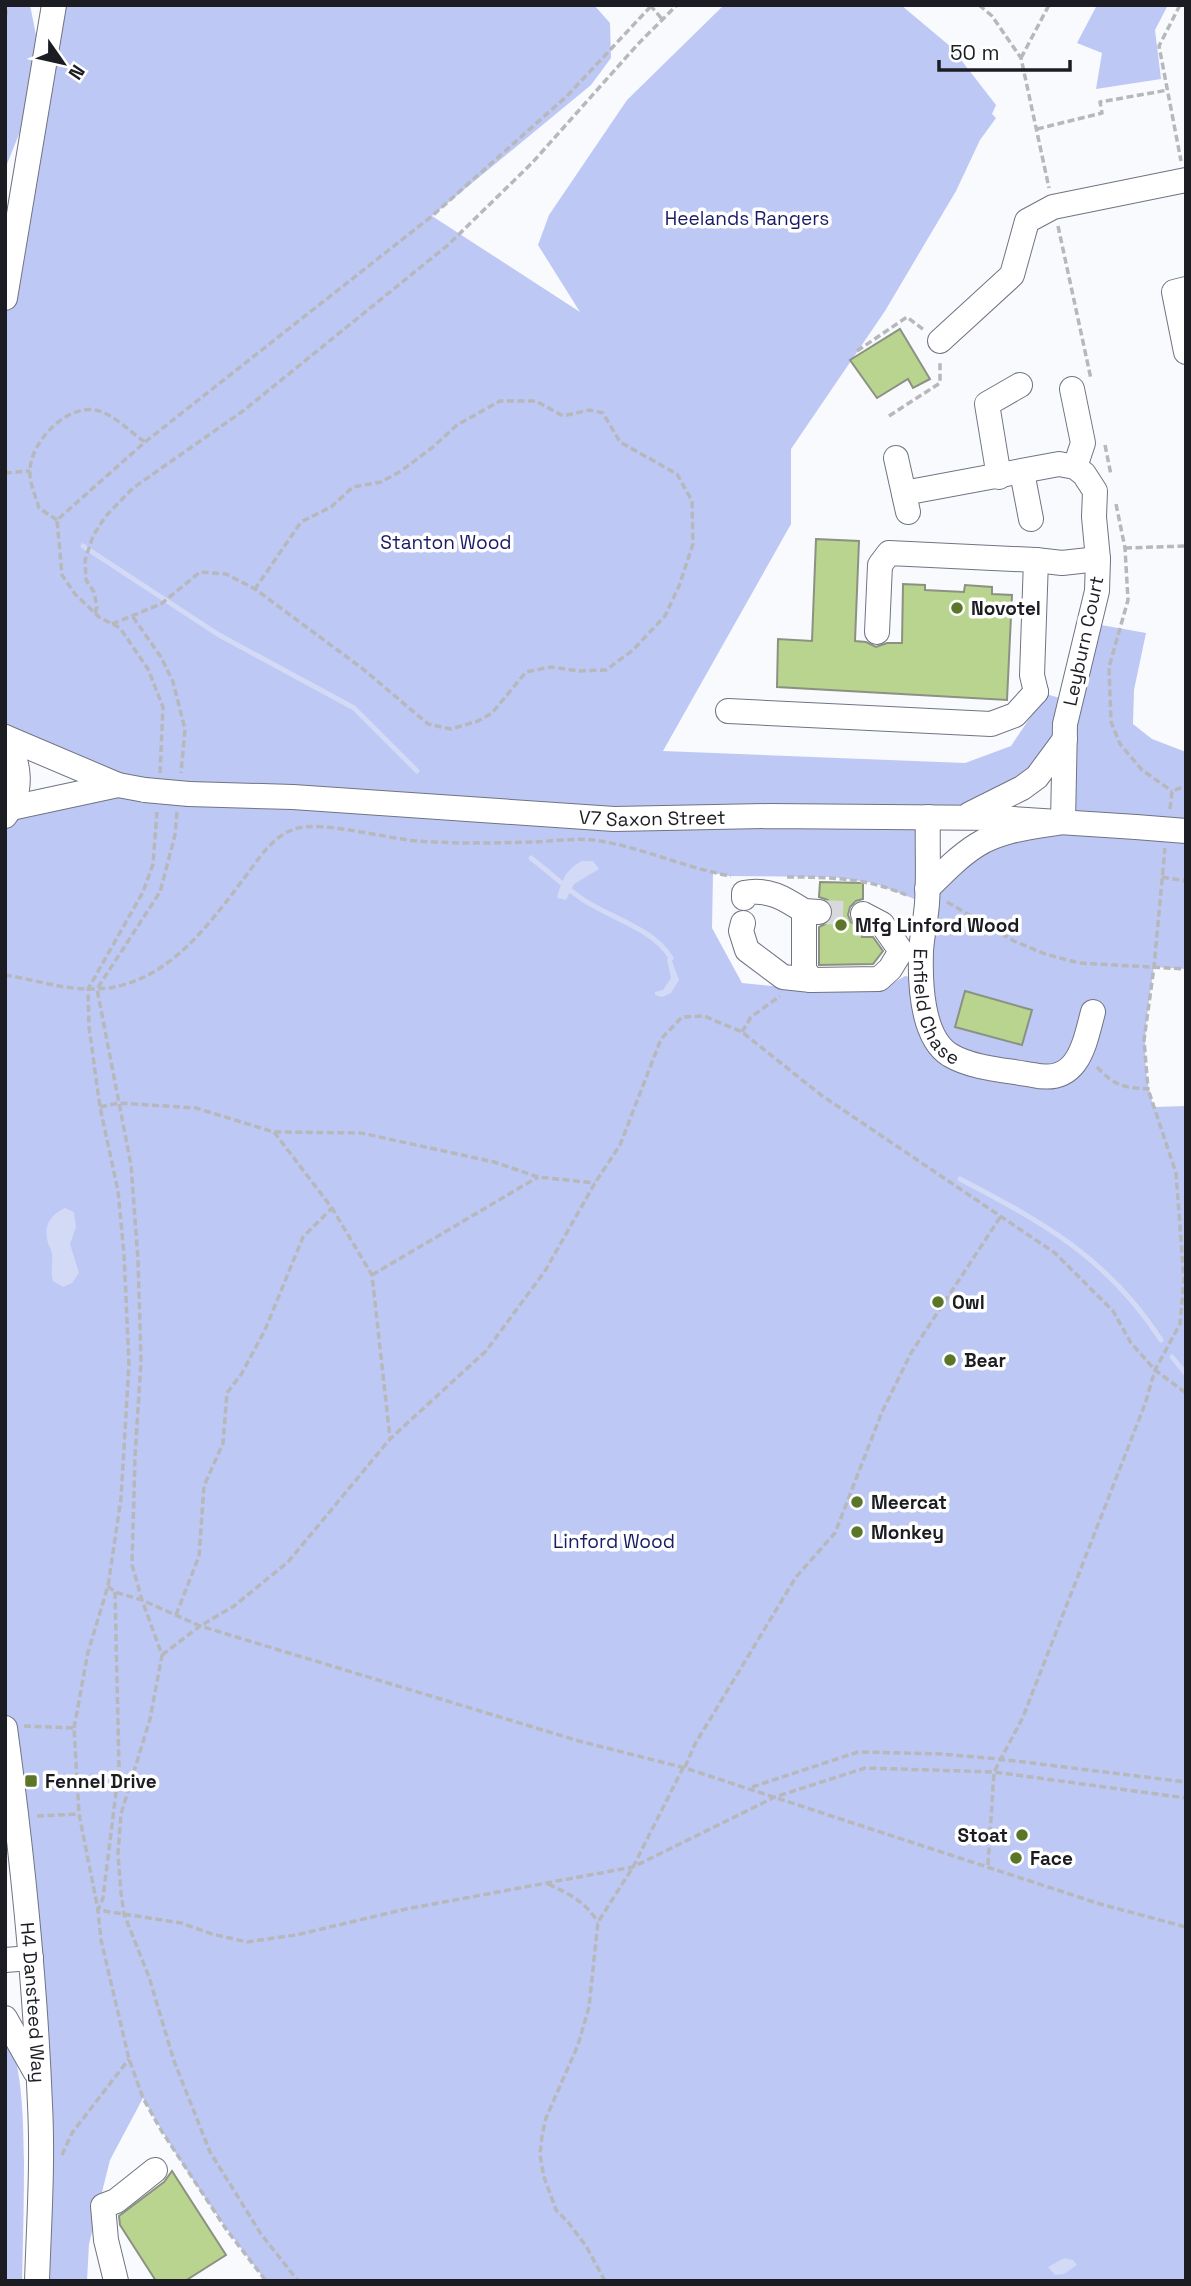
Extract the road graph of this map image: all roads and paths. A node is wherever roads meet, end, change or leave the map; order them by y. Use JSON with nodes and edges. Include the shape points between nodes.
{"nodes":[{"id":1,"x":8,"y":5,"type":"edge"},
{"id":2,"x":54,"y":5,"type":"edge"},
{"id":3,"x":677,"y":5,"type":"edge"},
{"id":4,"x":979,"y":5,"type":"edge"},
{"id":5,"x":1049,"y":5,"type":"edge"},
{"id":6,"x":1180,"y":5,"type":"edge"},
{"id":7,"x":651,"y":6,"type":"edge"},
{"id":8,"x":5,"y":18,"type":"edge"},
{"id":9,"x":662,"y":19,"type":"junction"},
{"id":10,"x":1021,"y":58,"type":"junction"},
{"id":11,"x":1168,"y":90,"type":"junction"},
{"id":12,"x":1037,"y":130,"type":"junction"},
{"id":13,"x":1185,"y":181,"type":"edge"},
{"id":14,"x":1059,"y":206,"type":"junction"},
{"id":15,"x":1180,"y":290,"type":"edge"},
{"id":16,"x":5,"y":298,"type":"edge"},
{"id":17,"x":940,"y":341,"type":"junction"},
{"id":18,"x":857,"y":351,"type":"dead end"},
{"id":19,"x":1186,"y":352,"type":"edge"},
{"id":20,"x":1020,"y":385,"type":"dead end"},
{"id":21,"x":1072,"y":389,"type":"dead end"},
{"id":22,"x":890,"y":416,"type":"dead end"},
{"id":23,"x":145,"y":442,"type":"junction"},
{"id":24,"x":896,"y":458,"type":"dead end"},
{"id":25,"x":1075,"y":467,"type":"junction"},
{"id":26,"x":30,"y":471,"type":"junction"},
{"id":27,"x":5,"y":472,"type":"edge"},
{"id":28,"x":1010,"y":474,"type":"junction"},
{"id":29,"x":1031,"y":519,"type":"dead end"},
{"id":30,"x":57,"y":520,"type":"junction"},
{"id":31,"x":1186,"y":546,"type":"edge"},
{"id":32,"x":1125,"y":548,"type":"dead end"},
{"id":33,"x":1098,"y":558,"type":"junction"},
{"id":34,"x":1036,"y":560,"type":"junction"},
{"id":35,"x":255,"y":589,"type":"junction"},
{"id":36,"x":95,"y":612,"type":"junction"},
{"id":37,"x":132,"y":617,"type":"junction"},
{"id":38,"x":112,"y":624,"type":"junction"},
{"id":39,"x":877,"y":632,"type":"dead end"},
{"id":40,"x":1036,"y":692,"type":"junction"},
{"id":41,"x":1070,"y":702,"type":"junction"},
{"id":42,"x":728,"y":711,"type":"dead end"},
{"id":43,"x":5,"y":737,"type":"edge"},
{"id":44,"x":1065,"y":739,"type":"junction"},
{"id":45,"x":118,"y":785,"type":"junction"},
{"id":46,"x":1186,"y":786,"type":"edge"},
{"id":47,"x":154,"y":792,"type":"junction"},
{"id":48,"x":182,"y":795,"type":"junction"},
{"id":49,"x":8,"y":812,"type":"edge"},
{"id":50,"x":928,"y":817,"type":"junction"},
{"id":51,"x":963,"y":818,"type":"junction"},
{"id":52,"x":1063,"y":822,"type":"junction"},
{"id":53,"x":1174,"y":829,"type":"edge"},
{"id":54,"x":781,"y":877,"type":"dead end"},
{"id":55,"x":1162,"y":877,"type":"junction"},
{"id":56,"x":1186,"y":881,"type":"edge"},
{"id":57,"x":743,"y":887,"type":"joint"},
{"id":58,"x":927,"y":896,"type":"junction"},
{"id":59,"x":863,"y":914,"type":"tunnel mouth"},
{"id":60,"x":743,"y":923,"type":"dead end"},
{"id":61,"x":911,"y":951,"type":"junction"},
{"id":62,"x":1154,"y":967,"type":"junction"},
{"id":63,"x":1186,"y":970,"type":"edge"},
{"id":64,"x":5,"y":975,"type":"edge"},
{"id":65,"x":811,"y":980,"type":"junction"},
{"id":66,"x":88,"y":989,"type":"junction"},
{"id":67,"x":97,"y":989,"type":"junction"},
{"id":68,"x":1093,"y":1012,"type":"dead end"},
{"id":69,"x":742,"y":1032,"type":"junction"},
{"id":70,"x":1074,"y":1072,"type":"junction"},
{"id":71,"x":1148,"y":1089,"type":"junction"},
{"id":72,"x":118,"y":1103,"type":"junction"},
{"id":73,"x":100,"y":1107,"type":"junction"},
{"id":74,"x":275,"y":1132,"type":"junction"},
{"id":75,"x":538,"y":1177,"type":"junction"},
{"id":76,"x":594,"y":1183,"type":"junction"},
{"id":77,"x":332,"y":1208,"type":"junction"},
{"id":78,"x":1002,"y":1216,"type":"junction"},
{"id":79,"x":372,"y":1275,"type":"junction"},
{"id":80,"x":1155,"y":1370,"type":"junction"},
{"id":81,"x":1186,"y":1393,"type":"edge"},
{"id":82,"x":390,"y":1439,"type":"junction"},
{"id":83,"x":108,"y":1586,"type":"junction"},
{"id":84,"x":115,"y":1592,"type":"junction"},
{"id":85,"x":142,"y":1600,"type":"junction"},
{"id":86,"x":176,"y":1615,"type":"junction"},
{"id":87,"x":200,"y":1626,"type":"junction"},
{"id":88,"x":162,"y":1655,"type":"junction"},
{"id":89,"x":12,"y":1727,"type":"edge"},
{"id":90,"x":74,"y":1728,"type":"junction"},
{"id":91,"x":999,"y":1759,"type":"junction"},
{"id":92,"x":684,"y":1768,"type":"junction"},
{"id":93,"x":994,"y":1772,"type":"junction"},
{"id":94,"x":1186,"y":1782,"type":"edge"},
{"id":95,"x":750,"y":1788,"type":"junction"},
{"id":96,"x":775,"y":1797,"type":"junction"},
{"id":97,"x":1186,"y":1798,"type":"edge"},
{"id":98,"x":79,"y":1814,"type":"junction"},
{"id":99,"x":18,"y":1817,"type":"junction"},
{"id":100,"x":988,"y":1865,"type":"junction"},
{"id":101,"x":633,"y":1867,"type":"junction"},
{"id":102,"x":547,"y":1883,"type":"junction"},
{"id":103,"x":98,"y":1910,"type":"junction"},
{"id":104,"x":124,"y":1914,"type":"junction"},
{"id":105,"x":598,"y":1922,"type":"junction"},
{"id":106,"x":1186,"y":1927,"type":"edge"},
{"id":107,"x":31,"y":1958,"type":"junction"},
{"id":108,"x":5,"y":1960,"type":"edge"},
{"id":109,"x":5,"y":2018,"type":"edge"},
{"id":110,"x":129,"y":2060,"type":"junction"},
{"id":111,"x":38,"y":2078,"type":"junction"},
{"id":112,"x":61,"y":2157,"type":"dead end"},
{"id":113,"x":155,"y":2170,"type":"dead end"},
{"id":114,"x":37,"y":2281,"type":"edge"},
{"id":115,"x":117,"y":2281,"type":"edge"},
{"id":116,"x":266,"y":2281,"type":"edge"},
{"id":117,"x":298,"y":2281,"type":"edge"},
{"id":118,"x":605,"y":2281,"type":"edge"}],
"edges":[{"from":1,"to":8,"type":"path"},
{"from":2,"to":16,"type":"street"},
{"from":3,"to":9,"type":"path"},
{"from":4,"to":10,"type":"path"},
{"from":5,"to":10,"type":"path"},
{"from":6,"to":11,"type":"path","via":[[1159,46]]},
{"from":7,"to":9,"type":"path"},
{"from":7,"to":23,"type":"path","via":[[567,96],[432,216]]},
{"from":9,"to":36,"type":"path","via":[[532,163],[448,245],[253,403],[133,488],[105,517],[85,560]]},
{"from":10,"to":12,"type":"path"},
{"from":11,"to":12,"type":"path","via":[[1100,102],[1102,113]]},
{"from":11,"to":13,"type":"path"},
{"from":12,"to":14,"type":"path"},
{"from":13,"to":14,"type":"street"},
{"from":14,"to":17,"type":"street","via":[[1027,221],[1012,275]]},
{"from":15,"to":19,"type":"street"},
{"from":17,"to":18,"type":"path","via":[[907,317]]},
{"from":17,"to":22,"type":"path","via":[[940,383]]},
{"from":20,"to":28,"type":"street","via":[[987,404]]},
{"from":21,"to":25,"type":"street","via":[[1083,443]]},
{"from":23,"to":26,"type":"path","via":[[94,410],[70,414],[51,427],[38,445]]},
{"from":23,"to":30,"type":"path"},
{"from":24,"to":28,"type":"street","via":[[906,502]]},
{"from":25,"to":28,"type":"street","via":[[1059,464]]},
{"from":25,"to":33,"type":"street","name":"Leyburn Court","via":[[1095,491]]},
{"from":26,"to":27,"type":"path"},
{"from":26,"to":30,"type":"path","via":[[39,508]]},
{"from":28,"to":29,"type":"street"},
{"from":30,"to":36,"type":"path","via":[[62,575]]},
{"from":31,"to":32,"type":"path"},
{"from":33,"to":34,"type":"street","via":[[1062,563]]},
{"from":33,"to":41,"type":"street","name":"Leyburn Court","via":[[1097,591]]},
{"from":34,"to":39,"type":"street","via":[[889,554],[880,565]]},
{"from":34,"to":40,"type":"street","via":[[1032,675]]},
{"from":35,"to":35,"type":"path","via":[[428,724],[451,729],[492,713],[526,672],[551,667],[606,670],[633,650],[665,616],[679,586],[693,544],[692,501],[677,474],[620,442],[603,413],[589,410],[563,416],[536,401],[500,401],[457,425],[401,471],[381,482],[353,487],[331,507],[301,522]]},
{"from":35,"to":37,"type":"path","via":[[226,574],[200,572],[161,604]]},
{"from":36,"to":38,"type":"path"},
{"from":37,"to":38,"type":"path"},
{"from":37,"to":48,"type":"path","via":[[173,682],[185,729]]},
{"from":38,"to":47,"type":"path","via":[[120,628],[148,669],[163,706]]},
{"from":40,"to":41,"type":"street"},
{"from":40,"to":42,"type":"street","via":[[1016,715],[991,724]]},
{"from":41,"to":44,"type":"street","name":"Leyburn Court"},
{"from":43,"to":45,"type":"street","name":"V7 Saxon Street"},
{"from":43,"to":49,"type":"street","via":[[19,772]]},
{"from":44,"to":51,"type":"street","name":"Leyburn Court","via":[[1037,777]]},
{"from":44,"to":52,"type":"street","name":"Leyburn Court"},
{"from":45,"to":47,"type":"street","name":"V7 Saxon Street"},
{"from":45,"to":49,"type":"street","name":"V7 Saxon Street"},
{"from":46,"to":53,"type":"path","via":[[1172,791]]},
{"from":47,"to":48,"type":"street","name":"V7 Saxon Street","bridge":true},
{"from":47,"to":66,"type":"path","via":[[153,864]]},
{"from":48,"to":50,"type":"street","name":"V7 Saxon Street","via":[[293,797],[614,819]]},
{"from":48,"to":67,"type":"path","via":[[160,892]]},
{"from":50,"to":51,"type":"street","name":"V7 Saxon Street"},
{"from":50,"to":58,"type":"street","name":"Enfield Chase"},
{"from":51,"to":52,"type":"street","name":"V7 Saxon Street"},
{"from":52,"to":53,"type":"street","name":"V7 Saxon Street","bridge":true},
{"from":52,"to":58,"type":"street","via":[[979,843],[951,864]]},
{"from":53,"to":55,"type":"path"},
{"from":54,"to":58,"type":"path","via":[[833,877]]},
{"from":55,"to":56,"type":"path"},
{"from":55,"to":62,"type":"path"},
{"from":57,"to":65,"type":"street","via":[[744,893],[760,890],[811,911],[804,969]]},
{"from":57,"to":67,"type":"path","via":[[729,876],[592,840],[417,841],[301,827],[282,834],[205,929],[171,961],[140,980]]},
{"from":58,"to":61,"type":"street","name":"Enfield Chase"},
{"from":58,"to":62,"type":"path","via":[[948,902],[1045,954],[1079,963]]},
{"from":59,"to":61,"type":"street","via":[[882,924]]},
{"from":60,"to":65,"type":"street","via":[[747,950],[782,977]]},
{"from":61,"to":65,"type":"street","via":[[879,979]]},
{"from":61,"to":70,"type":"street","name":"Enfield Chase","via":[[927,1021],[948,1054],[980,1054],[1044,1077]]},
{"from":62,"to":63,"type":"path"},
{"from":62,"to":71,"type":"path","via":[[1143,1040]]},
{"from":64,"to":66,"type":"path"},
{"from":65,"to":69,"type":"path","via":[[795,985],[751,1017]]},
{"from":66,"to":67,"type":"path"},
{"from":66,"to":73,"type":"path"},
{"from":67,"to":72,"type":"path"},
{"from":68,"to":70,"type":"street"},
{"from":69,"to":76,"type":"path","via":[[704,1016],[682,1017],[670,1028],[655,1052],[620,1144]]},
{"from":69,"to":78,"type":"path","via":[[821,1095]]},
{"from":70,"to":71,"type":"path","via":[[1096,1065],[1121,1086]]},
{"from":71,"to":80,"type":"path","via":[[1176,1173],[1184,1280],[1180,1324]]},
{"from":72,"to":73,"type":"path"},
{"from":72,"to":74,"type":"path","via":[[196,1108]]},
{"from":72,"to":85,"type":"path","via":[[131,1166],[138,1260],[141,1361],[132,1564]]},
{"from":73,"to":83,"type":"path","via":[[117,1191],[129,1364],[121,1498]]},
{"from":74,"to":75,"type":"path","via":[[361,1133],[494,1162]]},
{"from":74,"to":77,"type":"path"},
{"from":75,"to":76,"type":"path"},
{"from":75,"to":79,"type":"path"},
{"from":76,"to":82,"type":"path","via":[[545,1271],[486,1351]]},
{"from":77,"to":79,"type":"path"},
{"from":77,"to":86,"type":"path","via":[[303,1237],[265,1331],[227,1393],[223,1443],[204,1486],[200,1556]]},
{"from":78,"to":80,"type":"path","via":[[1055,1253],[1113,1311],[1131,1343]]},
{"from":78,"to":92,"type":"path","via":[[911,1353],[835,1533],[796,1577]]},
{"from":79,"to":82,"type":"path"},
{"from":80,"to":81,"type":"path"},
{"from":80,"to":91,"type":"path","via":[[1023,1717]]},
{"from":82,"to":87,"type":"path","via":[[288,1562],[234,1606]]},
{"from":83,"to":84,"type":"path"},
{"from":83,"to":90,"type":"path","via":[[88,1652]]},
{"from":84,"to":85,"type":"path"},
{"from":84,"to":103,"type":"path","via":[[119,1768]]},
{"from":85,"to":86,"type":"path"},
{"from":85,"to":88,"type":"path"},
{"from":86,"to":87,"type":"path"},
{"from":87,"to":88,"type":"path"},
{"from":87,"to":92,"type":"path","via":[[579,1741]]},
{"from":88,"to":104,"type":"path","via":[[121,1814],[118,1854]]},
{"from":89,"to":90,"type":"path"},
{"from":89,"to":99,"type":"street","name":"H4 Dansteed Way","via":[[9,1755]]},
{"from":90,"to":98,"type":"path"},
{"from":91,"to":93,"type":"path"},
{"from":91,"to":94,"type":"path"},
{"from":91,"to":95,"type":"path","via":[[858,1752]]},
{"from":92,"to":95,"type":"path"},
{"from":92,"to":101,"type":"path"},
{"from":93,"to":96,"type":"path","via":[[865,1768]]},
{"from":93,"to":97,"type":"path"},
{"from":93,"to":100,"type":"path"},
{"from":95,"to":96,"type":"path"},
{"from":96,"to":100,"type":"path"},
{"from":96,"to":101,"type":"path"},
{"from":98,"to":99,"type":"path"},
{"from":98,"to":103,"type":"path"},
{"from":99,"to":107,"type":"street","name":"H4 Dansteed Way"},
{"from":100,"to":106,"type":"path","via":[[1100,1904]]},
{"from":101,"to":102,"type":"path"},
{"from":101,"to":105,"type":"path"},
{"from":102,"to":104,"type":"path","via":[[247,1942],[181,1923]]},
{"from":102,"to":105,"type":"path","via":[[573,1895]]},
{"from":103,"to":104,"type":"path"},
{"from":103,"to":110,"type":"path"},
{"from":104,"to":117,"type":"path","via":[[210,2152],[261,2234]]},
{"from":105,"to":118,"type":"path","via":[[589,2007],[546,2118],[540,2155],[556,2210],[595,2260]]},
{"from":107,"to":108,"type":"street"},
{"from":107,"to":111,"type":"street","name":"H4 Dansteed Way"},
{"from":109,"to":111,"type":"street"},
{"from":110,"to":112,"type":"path","via":[[72,2133]]},
{"from":110,"to":116,"type":"path","via":[[160,2130]]},
{"from":111,"to":114,"type":"street","name":"H4 Dansteed Way"},
{"from":113,"to":115,"type":"street","via":[[103,2206]]}]}
